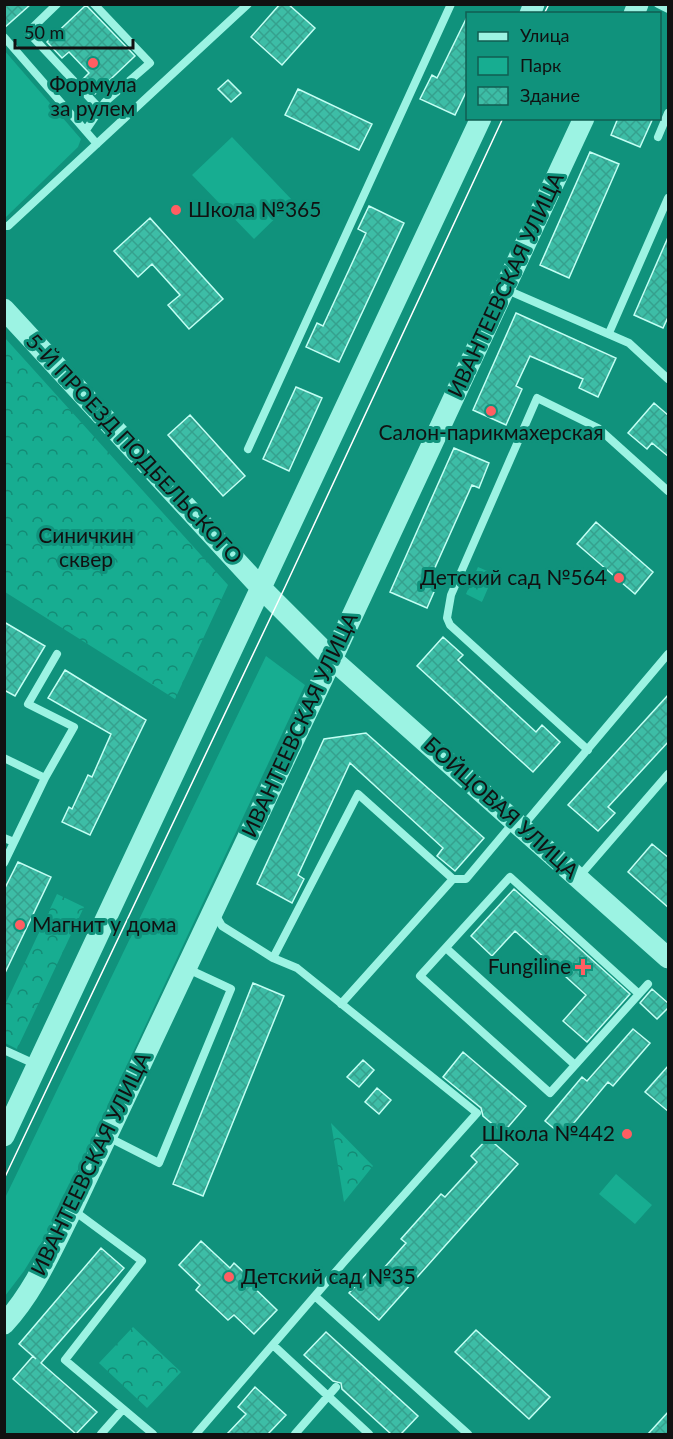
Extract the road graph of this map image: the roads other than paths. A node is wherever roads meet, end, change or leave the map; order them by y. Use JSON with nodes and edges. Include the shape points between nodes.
{"nodes":[{"id":1,"x":57,"y":4,"type":"edge"},
{"id":2,"x":94,"y":4,"type":"edge"},
{"id":3,"x":248,"y":4,"type":"edge"},
{"id":4,"x":451,"y":4,"type":"edge"},
{"id":5,"x":658,"y":4,"type":"edge"},
{"id":6,"x":669,"y":9,"type":"edge"},
{"id":7,"x":4,"y":37,"type":"edge"},
{"id":8,"x":100,"y":109,"type":"junction"},
{"id":9,"x":669,"y":113,"type":"edge"},
{"id":10,"x":480,"y":120,"type":"edge"},
{"id":11,"x":583,"y":120,"type":"edge"},
{"id":12,"x":86,"y":130,"type":"junction"},
{"id":13,"x":658,"y":137,"type":"dead end"},
{"id":14,"x":97,"y":144,"type":"junction"},
{"id":15,"x":669,"y":198,"type":"edge"},
{"id":16,"x":4,"y":226,"type":"edge"},
{"id":17,"x":504,"y":289,"type":"junction"},
{"id":18,"x":4,"y":309,"type":"edge"},
{"id":19,"x":609,"y":333,"type":"junction"},
{"id":20,"x":669,"y":379,"type":"edge"},
{"id":21,"x":248,"y":449,"type":"dead end"},
{"id":22,"x":669,"y":491,"type":"edge"},
{"id":23,"x":262,"y":589,"type":"junction"},
{"id":24,"x":57,"y":654,"type":"dead end"},
{"id":25,"x":669,"y":654,"type":"edge"},
{"id":26,"x":332,"y":659,"type":"junction"},
{"id":27,"x":588,"y":750,"type":"junction"},
{"id":28,"x":4,"y":758,"type":"edge"},
{"id":29,"x":669,"y":774,"type":"edge"},
{"id":30,"x":45,"y":778,"type":"junction"},
{"id":31,"x":519,"y":824,"type":"junction"},
{"id":32,"x":4,"y":838,"type":"edge"},
{"id":33,"x":14,"y":842,"type":"junction"},
{"id":34,"x":4,"y":863,"type":"edge"},
{"id":35,"x":578,"y":878,"type":"junction"},
{"id":36,"x":453,"y":879,"type":"junction"},
{"id":37,"x":212,"y":910,"type":"junction"},
{"id":38,"x":446,"y":948,"type":"junction"},
{"id":39,"x":273,"y":958,"type":"junction"},
{"id":40,"x":669,"y":958,"type":"edge"},
{"id":41,"x":185,"y":968,"type":"junction"},
{"id":42,"x":648,"y":984,"type":"dead end"},
{"id":43,"x":639,"y":993,"type":"junction"},
{"id":44,"x":341,"y":1004,"type":"junction"},
{"id":45,"x":4,"y":1050,"type":"edge"},
{"id":46,"x":38,"y":1065,"type":"junction"},
{"id":47,"x":575,"y":1065,"type":"junction"},
{"id":48,"x":4,"y":1136,"type":"edge"},
{"id":49,"x":106,"y":1136,"type":"junction"},
{"id":50,"x":72,"y":1210,"type":"junction"},
{"id":51,"x":316,"y":1297,"type":"junction"},
{"id":52,"x":4,"y":1324,"type":"edge"},
{"id":53,"x":273,"y":1345,"type":"junction"},
{"id":54,"x":336,"y":1387,"type":"dead end"},
{"id":55,"x":328,"y":1396,"type":"junction"},
{"id":56,"x":123,"y":1409,"type":"junction"},
{"id":57,"x":101,"y":1434,"type":"edge"},
{"id":58,"x":153,"y":1434,"type":"edge"},
{"id":59,"x":196,"y":1434,"type":"edge"},
{"id":60,"x":295,"y":1434,"type":"edge"},
{"id":61,"x":369,"y":1434,"type":"edge"},
{"id":62,"x":468,"y":1434,"type":"edge"}],
"edges":[{"from":1,"to":8,"type":"lane","via":[[28,32]]},
{"from":2,"to":8,"type":"lane","via":[[150,63]]},
{"from":3,"to":14,"type":"lane"},
{"from":4,"to":21,"type":"lane"},
{"from":5,"to":6,"type":"lane"},
{"from":7,"to":12,"type":"lane"},
{"from":8,"to":12,"type":"lane"},
{"from":9,"to":13,"type":"lane"},
{"from":10,"to":23,"type":"street"},
{"from":11,"to":17,"type":"street","name":"ИВАНТЕЕВСКАЯ УЛИЦА"},
{"from":12,"to":14,"type":"lane"},
{"from":14,"to":16,"type":"lane"},
{"from":15,"to":19,"type":"lane"},
{"from":17,"to":19,"type":"lane"},
{"from":17,"to":26,"type":"street","name":"ИВАНТЕЕВСКАЯ УЛИЦА"},
{"from":18,"to":23,"type":"street","name":"5-Й ПРОЕЗД ПОДБЕЛЬСКОГО"},
{"from":19,"to":20,"type":"lane","via":[[629,343]]},
{"from":22,"to":27,"type":"lane","via":[[598,428],[537,398],[451,595],[447,618],[450,625]]},
{"from":23,"to":26,"type":"street","name":"5-Й ПРОЕЗД ПОДБЕЛЬСКОГО"},
{"from":23,"to":46,"type":"street"},
{"from":24,"to":30,"type":"lane","via":[[28,704],[74,727]]},
{"from":25,"to":27,"type":"lane"},
{"from":26,"to":31,"type":"street","name":"БОЙЦОВАЯ УЛИЦА"},
{"from":26,"to":37,"type":"street","name":"ИВАНТЕЕВСКАЯ УЛИЦА"},
{"from":27,"to":31,"type":"lane"},
{"from":28,"to":30,"type":"lane"},
{"from":29,"to":35,"type":"lane"},
{"from":30,"to":33,"type":"lane"},
{"from":31,"to":35,"type":"street","name":"БОЙЦОВАЯ УЛИЦА"},
{"from":31,"to":36,"type":"lane","via":[[466,879]]},
{"from":32,"to":33,"type":"lane"},
{"from":33,"to":34,"type":"lane"},
{"from":35,"to":40,"type":"street","name":"БОЙЦОВАЯ УЛИЦА"},
{"from":36,"to":39,"type":"lane","via":[[358,794]]},
{"from":36,"to":44,"type":"lane"},
{"from":37,"to":39,"type":"lane","via":[[222,926]]},
{"from":37,"to":41,"type":"street","name":"ИВАНТЕЕВСКАЯ УЛИЦА"},
{"from":38,"to":43,"type":"lane","via":[[510,877]]},
{"from":38,"to":47,"type":"lane"},
{"from":38,"to":47,"type":"lane","via":[[420,976],[550,1093]]},
{"from":39,"to":44,"type":"lane","via":[[297,968]]},
{"from":41,"to":49,"type":"street","name":"ИВАНТЕЕВСКАЯ УЛИЦА"},
{"from":41,"to":49,"type":"lane","via":[[231,989],[159,1163]]},
{"from":42,"to":43,"type":"lane"},
{"from":43,"to":47,"type":"lane"},
{"from":44,"to":51,"type":"lane","via":[[477,1113]]},
{"from":45,"to":46,"type":"lane"},
{"from":46,"to":48,"type":"street"},
{"from":49,"to":50,"type":"street","name":"ИВАНТЕЕВСКАЯ УЛИЦА"},
{"from":50,"to":52,"type":"street","name":"ИВАНТЕЕВСКАЯ УЛИЦА","via":[[39,1276]]},
{"from":50,"to":56,"type":"lane","via":[[142,1261],[65,1360]]},
{"from":51,"to":53,"type":"lane"},
{"from":51,"to":62,"type":"lane"},
{"from":53,"to":55,"type":"lane"},
{"from":53,"to":59,"type":"lane"},
{"from":54,"to":55,"type":"lane"},
{"from":55,"to":60,"type":"lane"},
{"from":55,"to":61,"type":"lane"},
{"from":56,"to":57,"type":"lane"},
{"from":56,"to":58,"type":"lane"}]}
